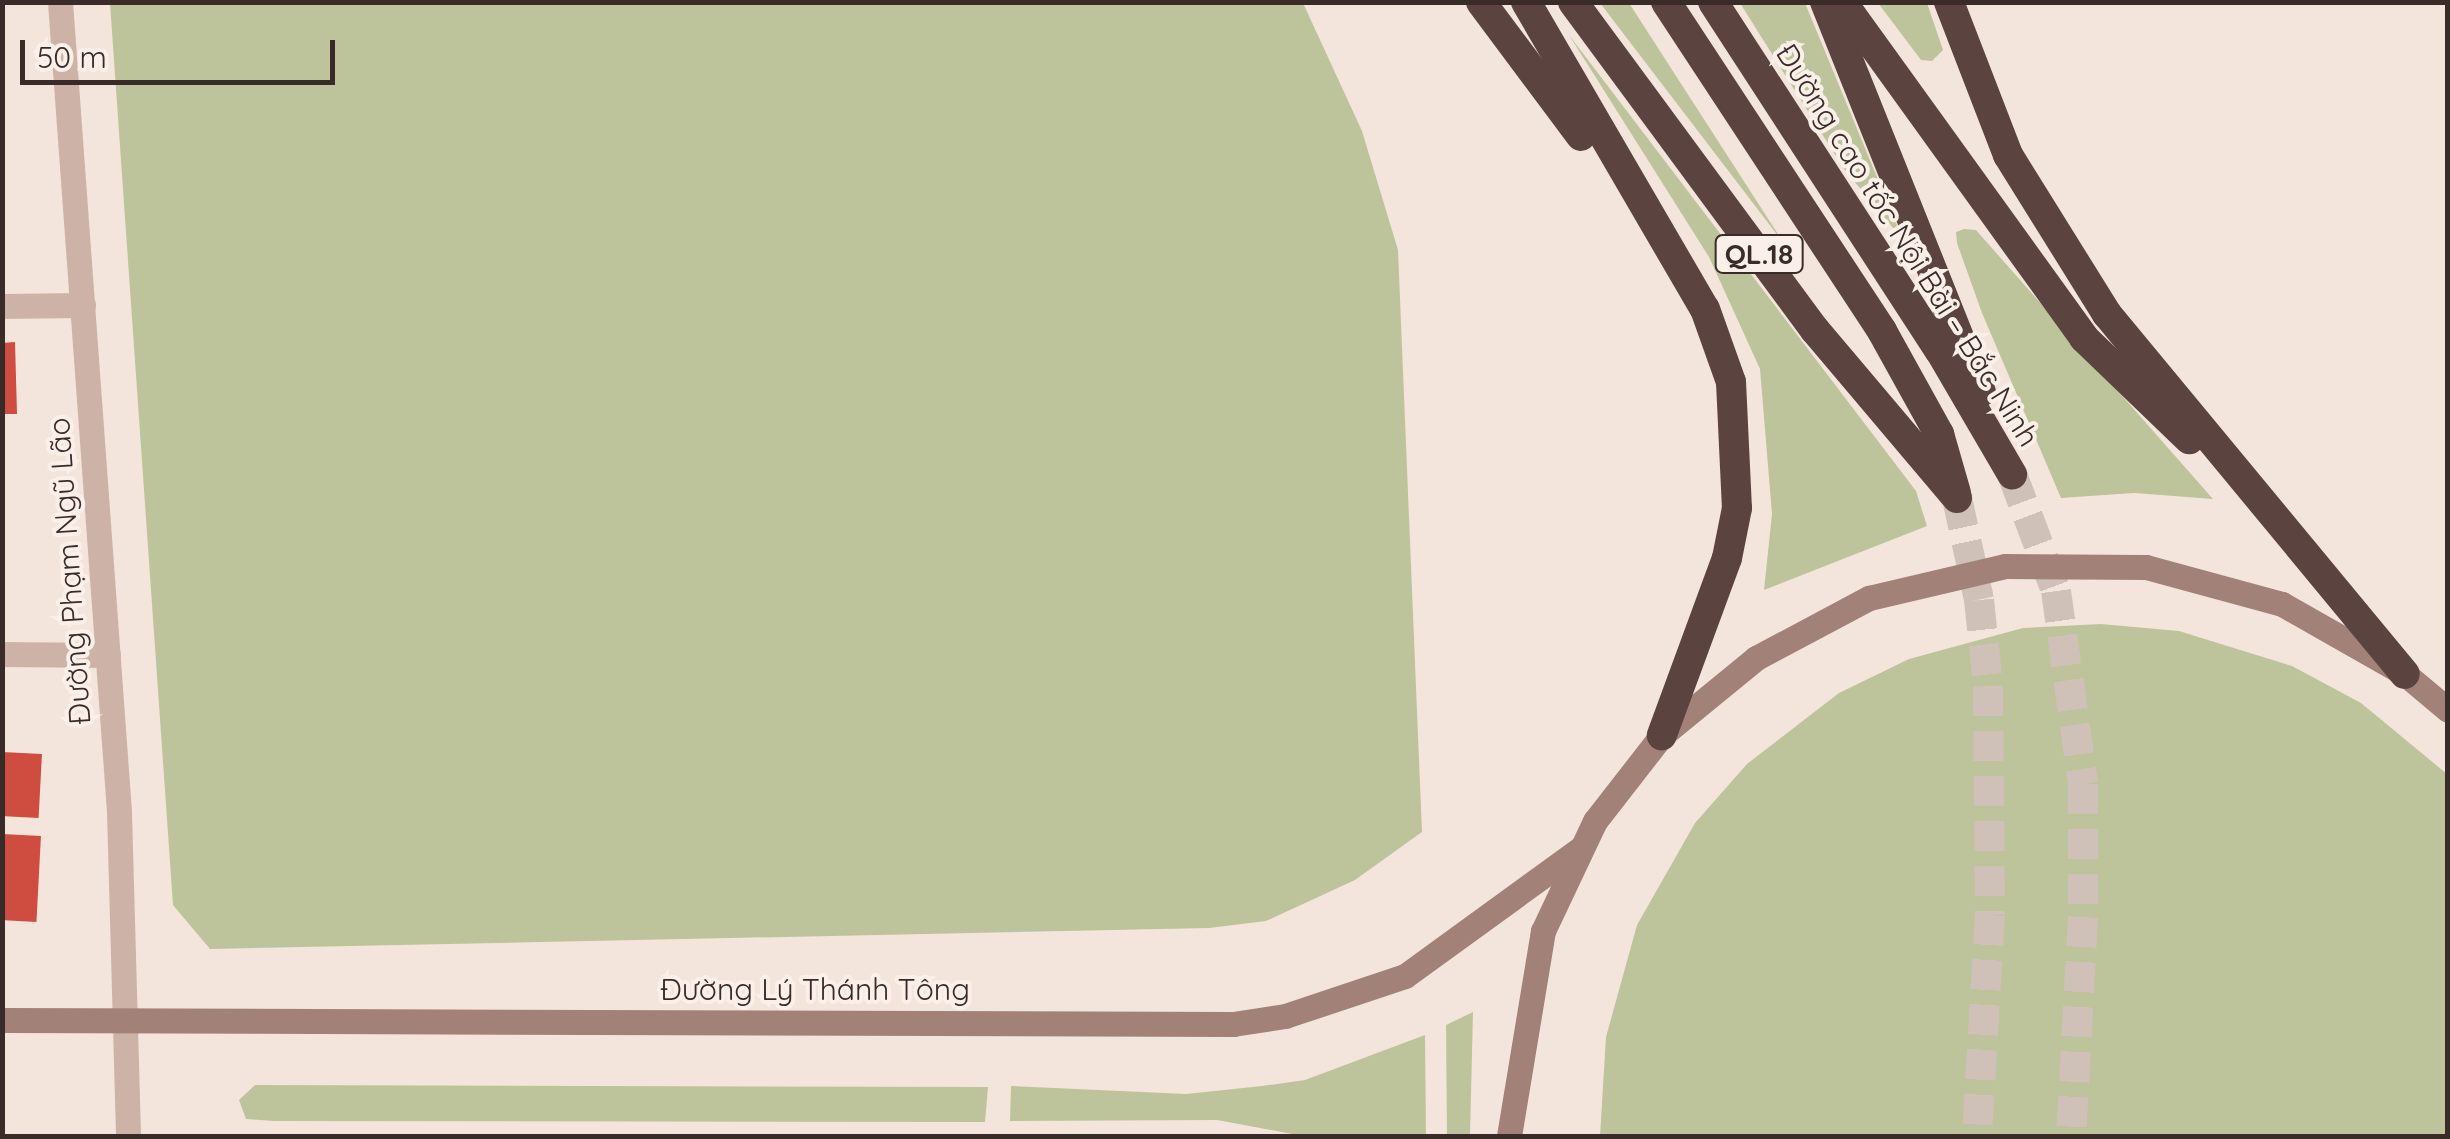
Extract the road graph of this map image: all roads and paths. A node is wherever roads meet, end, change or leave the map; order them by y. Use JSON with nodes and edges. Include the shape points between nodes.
{"nodes":[{"id":1,"x":60,"y":2,"type":"edge"},
{"id":2,"x":1482,"y":2,"type":"edge"},
{"id":3,"x":1526,"y":2,"type":"edge"},
{"id":4,"x":1573,"y":2,"type":"edge"},
{"id":5,"x":1666,"y":2,"type":"edge"},
{"id":6,"x":1713,"y":2,"type":"edge"},
{"id":7,"x":1826,"y":2,"type":"edge"},
{"id":8,"x":1842,"y":2,"type":"edge"},
{"id":9,"x":1950,"y":2,"type":"edge"},
{"id":10,"x":1677,"y":265,"type":"junction"},
{"id":11,"x":83,"y":304,"type":"junction"},
{"id":12,"x":2,"y":306,"type":"edge"},
{"id":13,"x":2274,"y":514,"type":"junction"},
{"id":14,"x":2,"y":654,"type":"edge"},
{"id":15,"x":108,"y":655,"type":"junction"},
{"id":16,"x":2405,"y":674,"type":"junction"},
{"id":17,"x":2448,"y":710,"type":"edge"},
{"id":18,"x":1662,"y":735,"type":"junction"},
{"id":19,"x":1580,"y":849,"type":"junction"},
{"id":20,"x":2,"y":1020,"type":"edge"},
{"id":21,"x":127,"y":1020,"type":"junction"},
{"id":22,"x":128,"y":1136,"type":"edge"},
{"id":23,"x":1508,"y":1136,"type":"edge"}],
"edges":[{"from":1,"to":11,"type":"street","name":"Đường Phạm Ngũ Lão"},
{"from":2,"to":10,"type":"highway"},
{"from":3,"to":10,"type":"highway"},
{"from":4,"to":5,"type":"highway","number":"QL.18","via":[[1815,330],[1957,498],[1939,434],[1882,331]]},
{"from":6,"to":7,"type":"highway","name":"Đường cao tốc Nội Bài – Bắc Ninh","via":[[1940,350],[2012,474]]},
{"from":8,"to":13,"type":"highway","via":[[2084,338]]},
{"from":9,"to":13,"type":"highway","via":[[2008,155],[2040,210],[2144,364]]},
{"from":10,"to":18,"type":"highway","via":[[1705,309],[1732,382],[1736,508],[1728,558]]},
{"from":11,"to":12,"type":"street"},
{"from":11,"to":15,"type":"street","name":"Đường Phạm Ngũ Lão"},
{"from":13,"to":16,"type":"highway"},
{"from":14,"to":15,"type":"street"},
{"from":15,"to":21,"type":"street","name":"Đường Phạm Ngũ Lão"},
{"from":16,"to":17,"type":"main road"},
{"from":16,"to":18,"type":"main road","via":[[2282,604],[2163,572],[2005,566],[1868,598],[1756,658]]},
{"from":18,"to":19,"type":"main road"},
{"from":19,"to":21,"type":"main road","name":"Đường Lý Thánh Tông","via":[[1405,976],[1285,1016],[1234,1024]]},
{"from":19,"to":23,"type":"main road","via":[[1543,931]]},
{"from":20,"to":21,"type":"main road","name":"Đường Lý Thánh Tông"},
{"from":21,"to":22,"type":"street","name":"Đường Phạm Ngũ Lão"}]}
